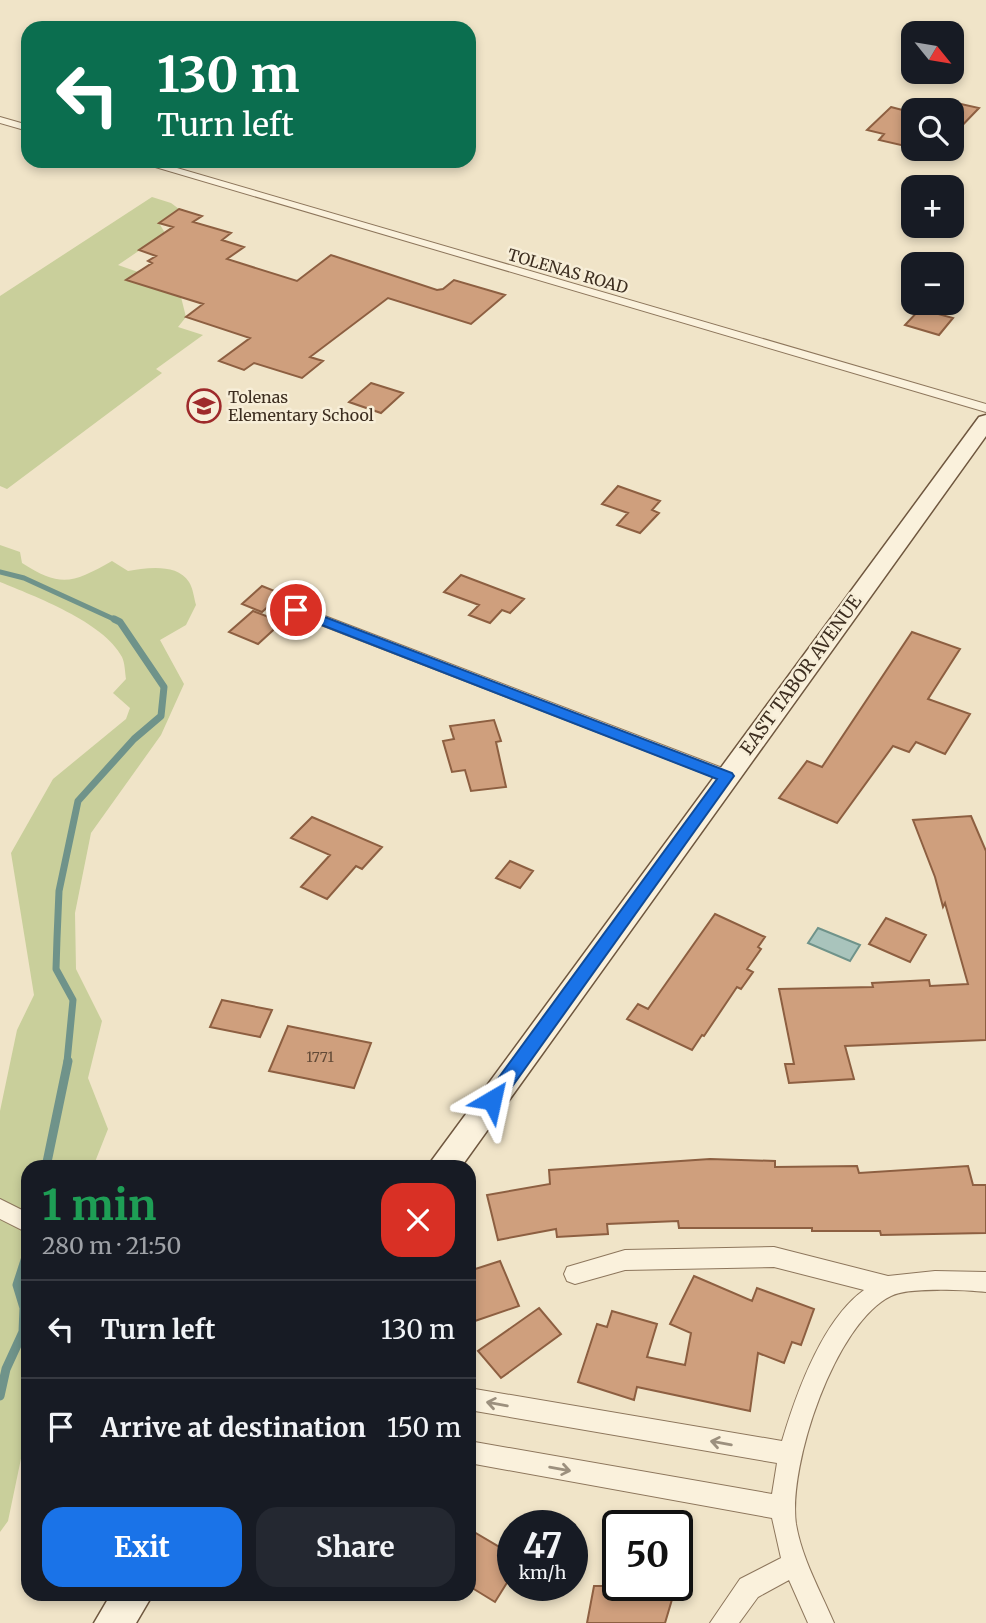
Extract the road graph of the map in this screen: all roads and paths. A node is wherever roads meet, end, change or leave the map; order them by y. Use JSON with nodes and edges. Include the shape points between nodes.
{"nodes":[{"id":1,"x":0,"y":120,"type":"edge"},
{"id":2,"x":21,"y":126,"type":"edge"},
{"id":3,"x":166,"y":168,"type":"edge"},
{"id":4,"x":986,"y":408,"type":"edge"},
{"id":5,"x":986,"y":421,"type":"edge"},
{"id":6,"x":296,"y":610,"type":"dead end"},
{"id":7,"x":727,"y":776,"type":"junction"},
{"id":8,"x":448,"y":1160,"type":"edge"},
{"id":9,"x":1,"y":1209,"type":"edge"},
{"id":10,"x":21,"y":1220,"type":"edge"},
{"id":11,"x":575,"y":1274,"type":"dead end"},
{"id":12,"x":986,"y":1282,"type":"edge"},
{"id":13,"x":887,"y":1286,"type":"junction"},
{"id":14,"x":476,"y":1400,"type":"edge"},
{"id":15,"x":476,"y":1453,"type":"edge"},
{"id":16,"x":789,"y":1454,"type":"junction"},
{"id":17,"x":783,"y":1508,"type":"junction"},
{"id":18,"x":795,"y":1564,"type":"junction"},
{"id":19,"x":129,"y":1601,"type":"edge"},
{"id":20,"x":113,"y":1623,"type":"edge"},
{"id":21,"x":723,"y":1623,"type":"edge"},
{"id":22,"x":821,"y":1623,"type":"edge"}],
"edges":[{"from":1,"to":2,"type":"street"},
{"from":3,"to":4,"type":"street","name":"TOLENAS ROAD"},
{"from":5,"to":7,"type":"main road","name":"EAST TABOR AVENUE"},
{"from":6,"to":7,"type":"street"},
{"from":7,"to":8,"type":"main road","name":"EAST TABOR AVENUE"},
{"from":9,"to":10,"type":"street"},
{"from":11,"to":13,"type":"street","via":[[625,1260],[774,1257]]},
{"from":12,"to":13,"type":"street","via":[[971,1279]]},
{"from":13,"to":16,"type":"street","via":[[856,1308],[820,1369]]},
{"from":16,"to":14,"type":"street","one_way":true},
{"from":15,"to":17,"type":"street","one_way":true},
{"from":16,"to":17,"type":"street"},
{"from":17,"to":18,"type":"street"},
{"from":18,"to":21,"type":"street","via":[[749,1588]]},
{"from":18,"to":22,"type":"street"},
{"from":19,"to":20,"type":"main road"}]}
